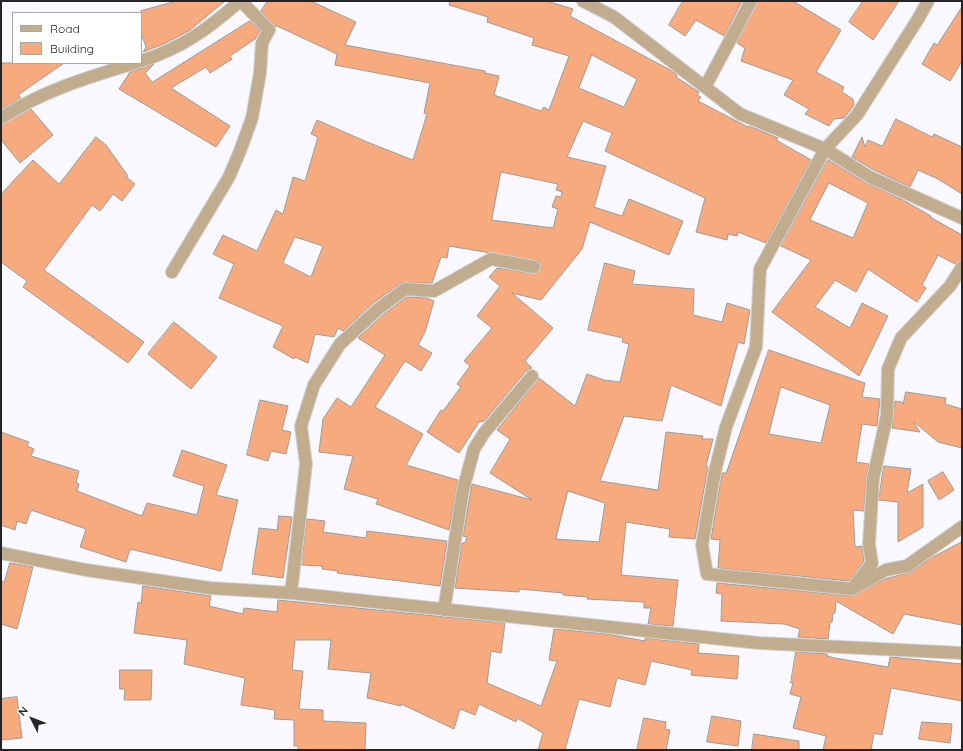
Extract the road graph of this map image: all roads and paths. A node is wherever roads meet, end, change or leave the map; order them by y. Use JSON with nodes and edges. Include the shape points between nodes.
{"nodes":[{"id":1,"x":240,"y":1,"type":"edge"},
{"id":2,"x":583,"y":1,"type":"edge"},
{"id":3,"x":751,"y":1,"type":"edge"},
{"id":4,"x":928,"y":1,"type":"edge"},
{"id":5,"x":142,"y":61,"type":"edge"},
{"id":6,"x":133,"y":64,"type":"edge"},
{"id":7,"x":705,"y":87,"type":"junction"},
{"id":8,"x":1,"y":118,"type":"edge"},
{"id":9,"x":825,"y":148,"type":"junction"},
{"id":10,"x":962,"y":218,"type":"edge"},
{"id":11,"x":534,"y":267,"type":"dead end"},
{"id":12,"x":962,"y":267,"type":"edge"},
{"id":13,"x":172,"y":272,"type":"dead end"},
{"id":14,"x":532,"y":376,"type":"dead end"},
{"id":15,"x":962,"y":527,"type":"edge"},
{"id":16,"x":1,"y":553,"type":"edge"},
{"id":17,"x":852,"y":589,"type":"junction"},
{"id":18,"x":291,"y":593,"type":"junction"},
{"id":19,"x":444,"y":610,"type":"junction"},
{"id":20,"x":962,"y":653,"type":"edge"}],
"edges":[{"from":1,"to":5,"type":"street","via":[[207,30],[157,56]]},
{"from":1,"to":13,"type":"street","via":[[269,30],[262,42],[260,74],[252,118],[229,177]]},
{"from":2,"to":7,"type":"street","via":[[614,17]]},
{"from":3,"to":7,"type":"street"},
{"from":4,"to":9,"type":"street","via":[[857,115]]},
{"from":6,"to":8,"type":"street","via":[[50,92],[17,107]]},
{"from":7,"to":9,"type":"street","via":[[740,114]]},
{"from":9,"to":10,"type":"street","via":[[870,177]]},
{"from":9,"to":17,"type":"street","via":[[760,269],[756,347],[726,427],[715,471],[702,545],[707,574]]},
{"from":11,"to":18,"type":"street","via":[[491,259],[434,291],[405,289],[378,309],[340,344],[314,385],[301,426],[306,464]]},
{"from":12,"to":17,"type":"street","via":[[950,286],[901,338],[893,355],[888,370],[887,415],[873,479],[868,544],[872,563]]},
{"from":14,"to":19,"type":"street","via":[[484,433],[474,449],[463,490]]},
{"from":15,"to":17,"type":"street","via":[[907,566],[886,570]]},
{"from":16,"to":18,"type":"street","via":[[86,570],[210,588]]},
{"from":18,"to":19,"type":"street"},
{"from":19,"to":20,"type":"street","via":[[759,643]]}]}
